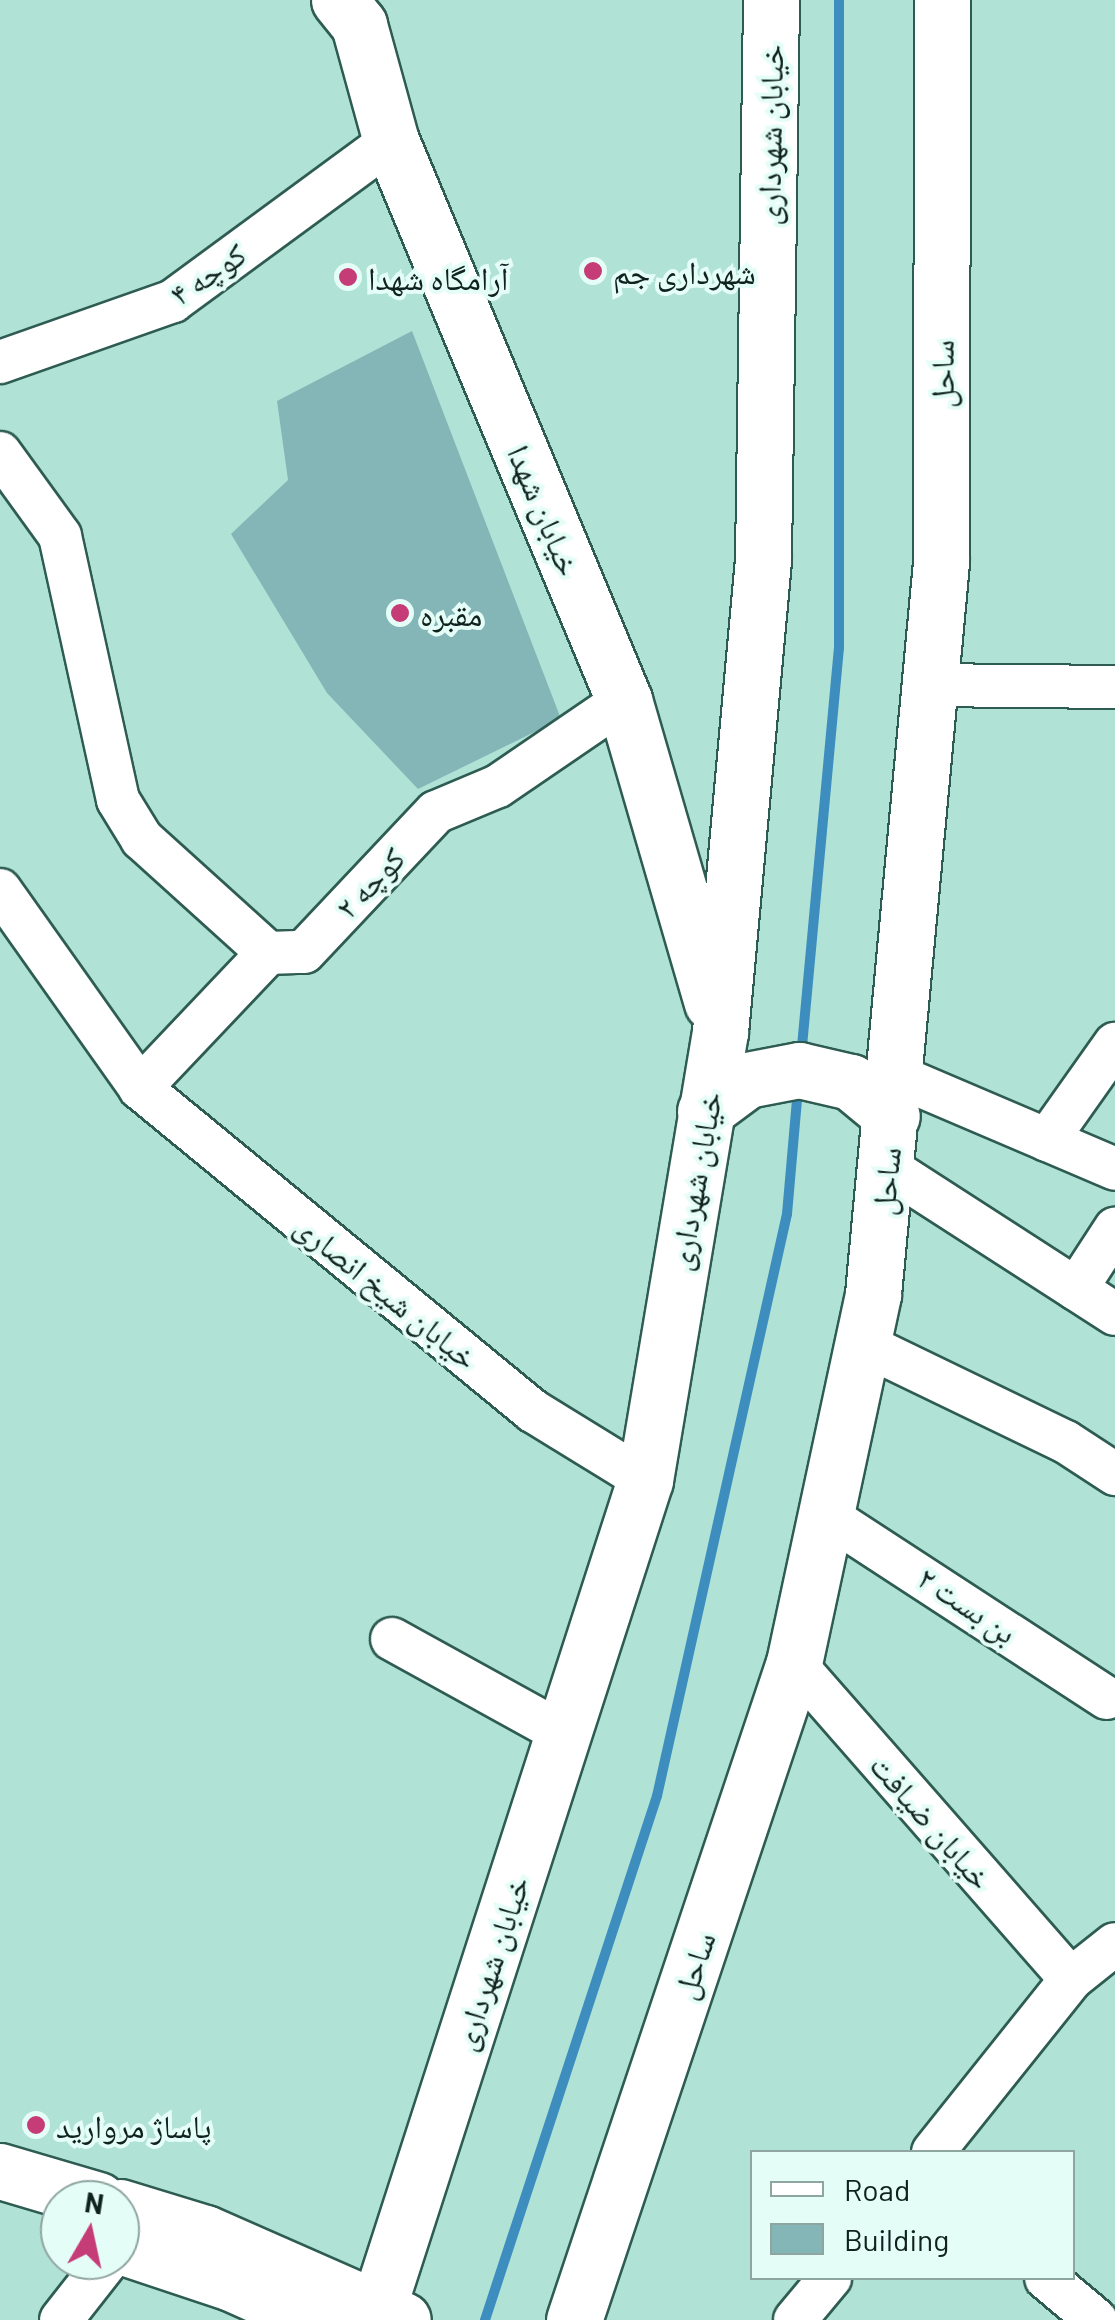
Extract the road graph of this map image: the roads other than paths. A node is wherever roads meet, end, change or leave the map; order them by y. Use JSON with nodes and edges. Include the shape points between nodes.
{"nodes":[{"id":1,"x":770,"y":0,"type":"edge"},
{"id":2,"x":942,"y":0,"type":"edge"},
{"id":3,"x":354,"y":8,"type":"edge"},
{"id":4,"x":391,"y":141,"type":"junction"},
{"id":5,"x":0,"y":362,"type":"edge"},
{"id":6,"x":0,"y":453,"type":"edge"},
{"id":7,"x":925,"y":685,"type":"junction"},
{"id":8,"x":1115,"y":686,"type":"edge"},
{"id":9,"x":624,"y":700,"type":"junction"},
{"id":10,"x":0,"y":890,"type":"edge"},
{"id":11,"x":268,"y":953,"type":"junction"},
{"id":12,"x":720,"y":1032,"type":"junction"},
{"id":13,"x":1115,"y":1044,"type":"edge"},
{"id":14,"x":140,"y":1088,"type":"junction"},
{"id":15,"x":705,"y":1112,"type":"junction"},
{"id":16,"x":891,"y":1119,"type":"junction"},
{"id":17,"x":1047,"y":1140,"type":"junction"},
{"id":18,"x":1115,"y":1169,"type":"edge"},
{"id":19,"x":1115,"y":1229,"type":"edge"},
{"id":20,"x":1076,"y":1289,"type":"junction"},
{"id":21,"x":1115,"y":1314,"type":"edge"},
{"id":22,"x":863,"y":1344,"type":"junction"},
{"id":23,"x":1115,"y":1474,"type":"edge"},
{"id":24,"x":645,"y":1480,"type":"junction"},
{"id":25,"x":826,"y":1515,"type":"junction"},
{"id":26,"x":392,"y":1639,"type":"dead end"},
{"id":27,"x":794,"y":1663,"type":"junction"},
{"id":28,"x":1106,"y":1698,"type":"dead end"},
{"id":29,"x":564,"y":1734,"type":"junction"},
{"id":30,"x":1114,"y":1947,"type":"edge"},
{"id":31,"x":1070,"y":1979,"type":"junction"},
{"id":32,"x":935,"y":2150,"type":"edge"},
{"id":33,"x":0,"y":2171,"type":"edge"},
{"id":34,"x":40,"y":2183,"type":"edge"},
{"id":35,"x":0,"y":2206,"type":"edge"},
{"id":36,"x":140,"y":2213,"type":"edge"},
{"id":37,"x":40,"y":2219,"type":"edge"},
{"id":38,"x":140,"y":2253,"type":"edge"},
{"id":39,"x":92,"y":2280,"type":"edge"},
{"id":40,"x":828,"y":2280,"type":"edge"},
{"id":41,"x":1048,"y":2280,"type":"edge"},
{"id":42,"x":386,"y":2315,"type":"edge"},
{"id":43,"x":60,"y":2320,"type":"edge"},
{"id":44,"x":314,"y":2320,"type":"edge"},
{"id":45,"x":574,"y":2320,"type":"edge"},
{"id":46,"x":796,"y":2320,"type":"edge"},
{"id":47,"x":1096,"y":2320,"type":"edge"}],
"edges":[{"from":1,"to":12,"type":"main road","name":"خیابان شهرداری","via":[[763,558]]},
{"from":2,"to":7,"type":"main road","name":"ساحل","via":[[941,562]]},
{"from":3,"to":4,"type":"main road","name":"خیابان شهدا"},
{"from":4,"to":5,"type":"street","name":"کوچه ۴","via":[[173,301]]},
{"from":4,"to":9,"type":"main road","name":"خیابان شهدا"},
{"from":6,"to":11,"type":"street","via":[[60,536],[118,800],[142,839]]},
{"from":7,"to":8,"type":"street"},
{"from":7,"to":16,"type":"main road","name":"ساحل"},
{"from":9,"to":11,"type":"street","name":"کوچه ۲","via":[[498,786],[436,812],[304,952]]},
{"from":9,"to":12,"type":"main road","name":"خیابان شهدا"},
{"from":10,"to":14,"type":"street","name":"خیابان شیخ انصاری"},
{"from":11,"to":14,"type":"street"},
{"from":12,"to":15,"type":"main road","name":"خیابان شهرداری"},
{"from":13,"to":17,"type":"street"},
{"from":14,"to":24,"type":"street","name":"خیابان شیخ انصاری","via":[[533,1411]]},
{"from":15,"to":16,"type":"main road","via":[[748,1080],[799,1070],[850,1082]]},
{"from":15,"to":24,"type":"main road","name":"خیابان شهرداری"},
{"from":16,"to":17,"type":"street"},
{"from":16,"to":20,"type":"street"},
{"from":16,"to":22,"type":"main road","name":"ساحل"},
{"from":17,"to":18,"type":"street"},
{"from":19,"to":20,"type":"street"},
{"from":20,"to":21,"type":"street"},
{"from":22,"to":23,"type":"street","via":[[1066,1442]]},
{"from":22,"to":25,"type":"main road","name":"ساحل"},
{"from":24,"to":29,"type":"main road","name":"خیابان شهرداری"},
{"from":25,"to":27,"type":"main road","name":"ساحل"},
{"from":25,"to":28,"type":"street","name":"بن بست ۲"},
{"from":26,"to":29,"type":"street"},
{"from":27,"to":31,"type":"street","name":"خیابان ضیافت"},
{"from":27,"to":45,"type":"main road","name":"ساحل"},
{"from":29,"to":42,"type":"main road","name":"خیابان شهرداری"},
{"from":30,"to":31,"type":"street"},
{"from":31,"to":32,"type":"street"},
{"from":33,"to":34,"type":"main road"},
{"from":35,"to":37,"type":"main road"},
{"from":36,"to":42,"type":"main road","via":[[206,2233]]},
{"from":38,"to":44,"type":"main road"},
{"from":39,"to":43,"type":"street"},
{"from":40,"to":46,"type":"street"},
{"from":41,"to":47,"type":"street"}]}
